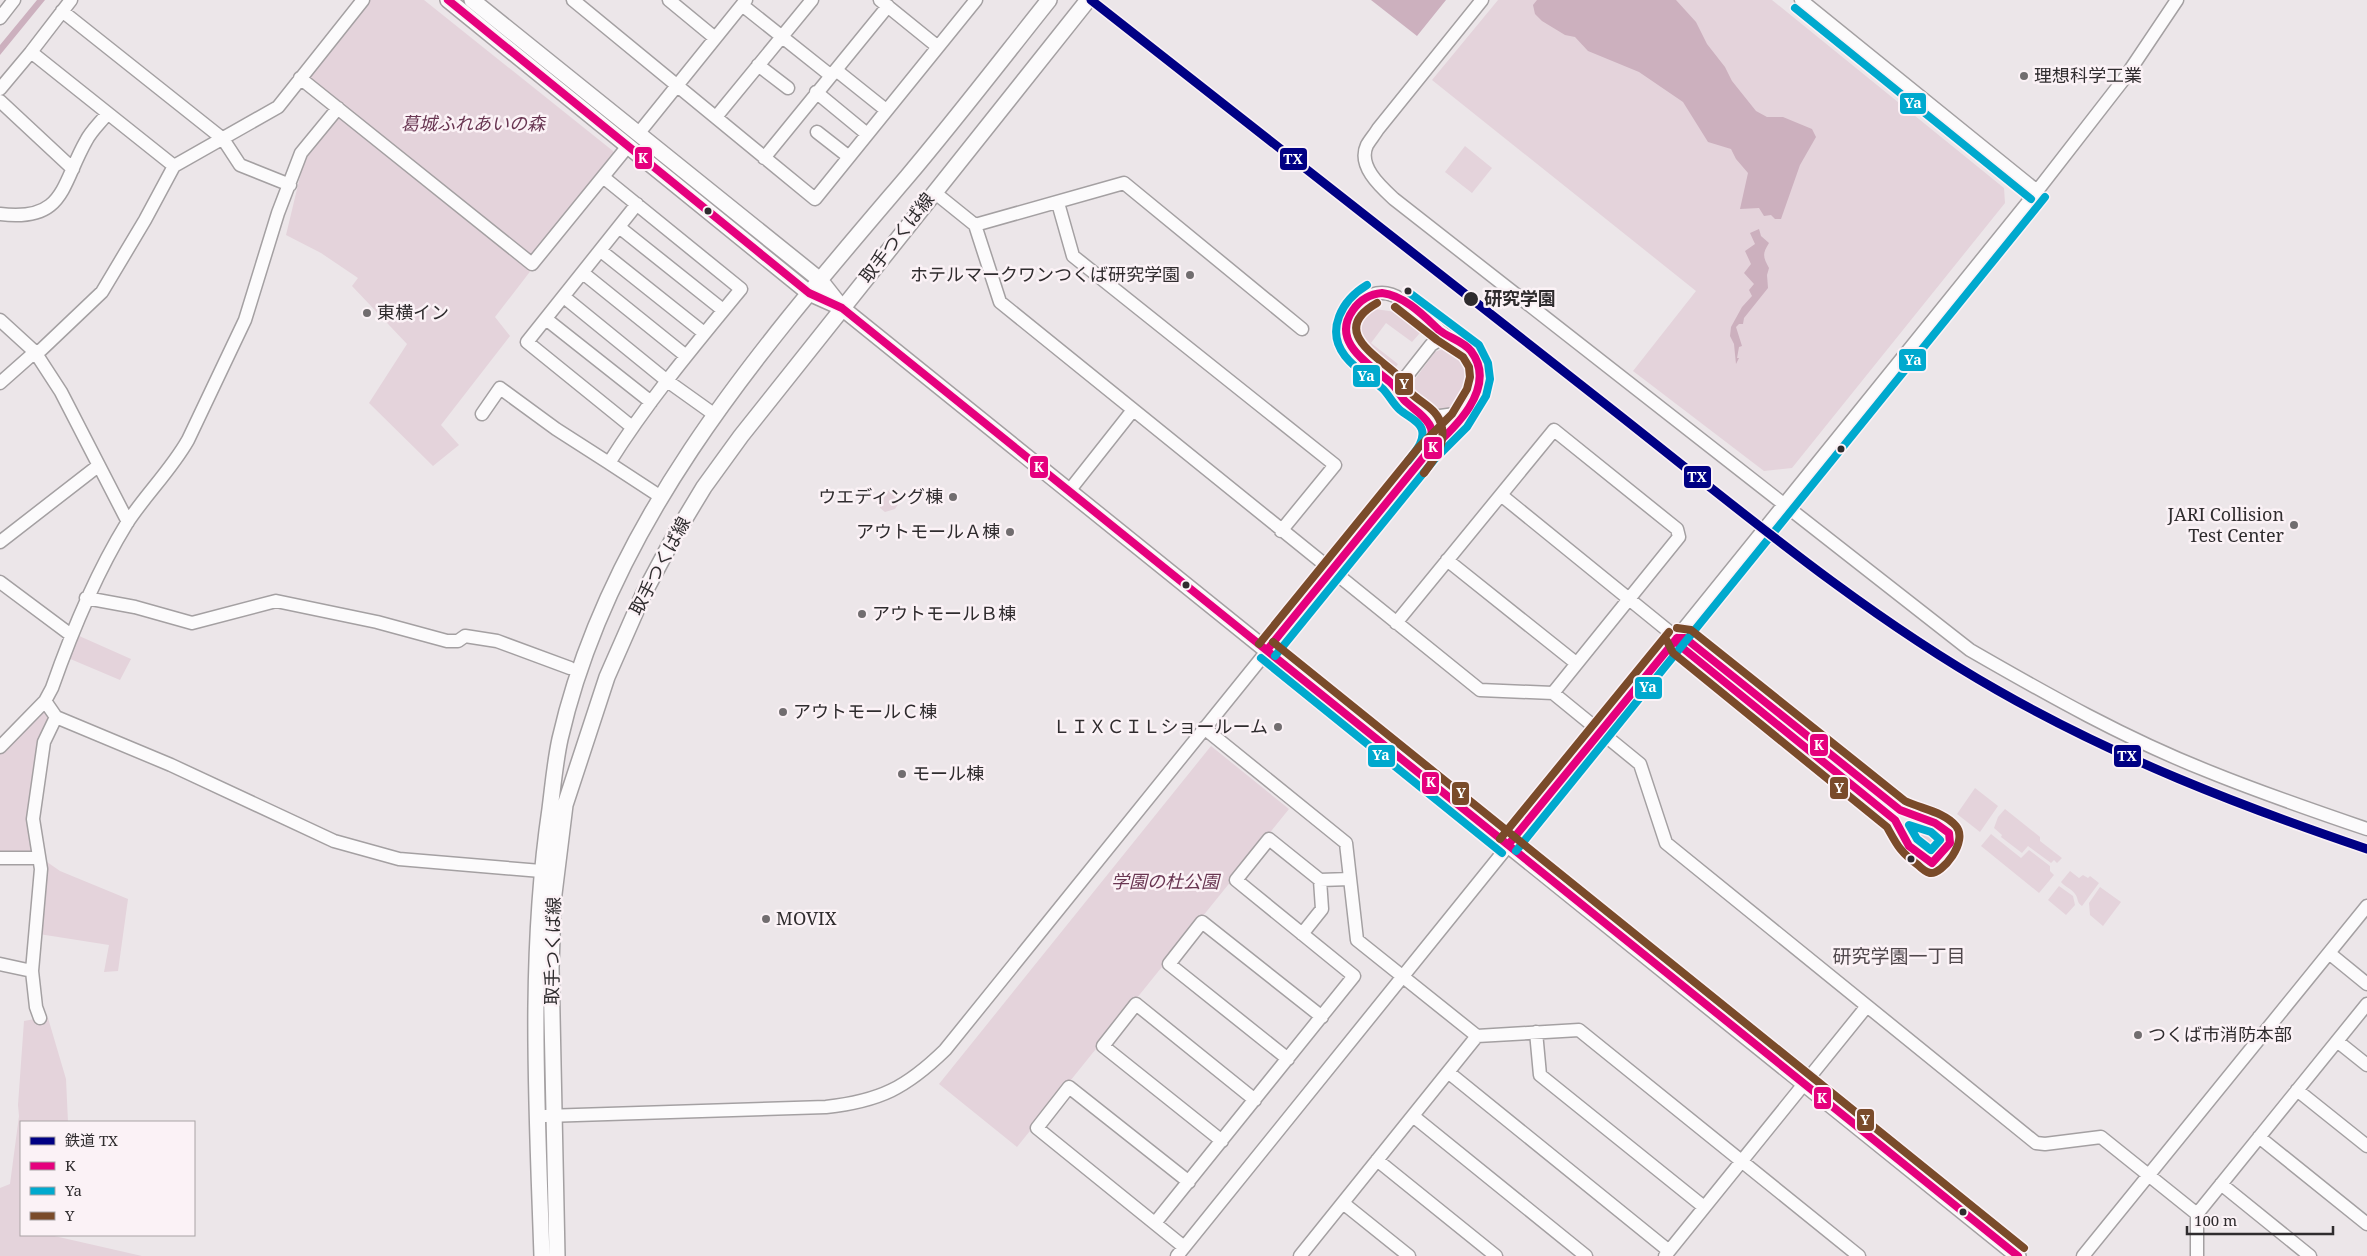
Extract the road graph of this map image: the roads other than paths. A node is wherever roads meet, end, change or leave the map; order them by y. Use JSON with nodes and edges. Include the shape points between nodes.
{"nodes":[{"id":1,"x":14,"y":0,"type":"edge"},
{"id":2,"x":70,"y":0,"type":"edge"},
{"id":3,"x":363,"y":0,"type":"edge"},
{"id":4,"x":448,"y":0,"type":"edge"},
{"id":5,"x":472,"y":0,"type":"edge"},
{"id":6,"x":573,"y":0,"type":"edge"},
{"id":7,"x":669,"y":0,"type":"edge"},
{"id":8,"x":812,"y":0,"type":"edge"},
{"id":9,"x":976,"y":0,"type":"edge"},
{"id":10,"x":1050,"y":0,"type":"edge"},
{"id":11,"x":1088,"y":0,"type":"edge"},
{"id":12,"x":1482,"y":0,"type":"edge"},
{"id":13,"x":1801,"y":0,"type":"edge"},
{"id":14,"x":2177,"y":0,"type":"edge"},
{"id":15,"x":744,"y":2,"type":"edge"},
{"id":16,"x":889,"y":4,"type":"edge"},
{"id":17,"x":62,"y":11,"type":"junction"},
{"id":18,"x":0,"y":18,"type":"edge"},
{"id":19,"x":782,"y":36,"type":"junction"},
{"id":20,"x":715,"y":38,"type":"junction"},
{"id":21,"x":938,"y":47,"type":"junction"},
{"id":22,"x":31,"y":52,"type":"junction"},
{"id":23,"x":758,"y":65,"type":"junction"},
{"id":24,"x":833,"y":73,"type":"junction"},
{"id":25,"x":300,"y":78,"type":"junction"},
{"id":26,"x":677,"y":84,"type":"junction"},
{"id":27,"x":788,"y":88,"type":"dead end"},
{"id":28,"x":0,"y":89,"type":"edge"},
{"id":29,"x":816,"y":92,"type":"junction"},
{"id":30,"x":0,"y":101,"type":"edge"},
{"id":31,"x":338,"y":108,"type":"junction"},
{"id":32,"x":886,"y":110,"type":"junction"},
{"id":33,"x":107,"y":114,"type":"junction"},
{"id":34,"x":716,"y":118,"type":"junction"},
{"id":35,"x":817,"y":132,"type":"dead end"},
{"id":36,"x":638,"y":134,"type":"junction"},
{"id":37,"x":867,"y":134,"type":"junction"},
{"id":38,"x":223,"y":139,"type":"junction"},
{"id":39,"x":628,"y":146,"type":"junction"},
{"id":40,"x":849,"y":157,"type":"junction"},
{"id":41,"x":764,"y":158,"type":"junction"},
{"id":42,"x":174,"y":166,"type":"junction"},
{"id":43,"x":73,"y":169,"type":"junction"},
{"id":44,"x":603,"y":177,"type":"junction"},
{"id":45,"x":290,"y":185,"type":"junction"},
{"id":46,"x":2037,"y":191,"type":"junction"},
{"id":47,"x":934,"y":192,"type":"junction"},
{"id":48,"x":1058,"y":203,"type":"junction"},
{"id":49,"x":637,"y":204,"type":"junction"},
{"id":50,"x":0,"y":214,"type":"edge"},
{"id":51,"x":975,"y":225,"type":"junction"},
{"id":52,"x":619,"y":227,"type":"junction"},
{"id":53,"x":601,"y":250,"type":"junction"},
{"id":54,"x":583,"y":273,"type":"junction"},
{"id":55,"x":820,"y":280,"type":"junction"},
{"id":56,"x":809,"y":293,"type":"junction"},
{"id":57,"x":564,"y":297,"type":"junction"},
{"id":58,"x":842,"y":308,"type":"junction"},
{"id":59,"x":723,"y":310,"type":"junction"},
{"id":60,"x":546,"y":319,"type":"junction"},
{"id":61,"x":0,"y":320,"type":"edge"},
{"id":62,"x":1302,"y":329,"type":"dead end"},
{"id":63,"x":704,"y":333,"type":"junction"},
{"id":64,"x":1451,"y":338,"type":"junction"},
{"id":65,"x":35,"y":352,"type":"junction"},
{"id":66,"x":686,"y":356,"type":"junction"},
{"id":67,"x":666,"y":380,"type":"junction"},
{"id":68,"x":0,"y":384,"type":"edge"},
{"id":69,"x":650,"y":402,"type":"junction"},
{"id":70,"x":1469,"y":406,"type":"junction"},
{"id":71,"x":1133,"y":410,"type":"junction"},
{"id":72,"x":482,"y":414,"type":"dead end"},
{"id":73,"x":715,"y":414,"type":"junction"},
{"id":74,"x":1433,"y":417,"type":"junction"},
{"id":75,"x":632,"y":427,"type":"junction"},
{"id":76,"x":1432,"y":434,"type":"junction"},
{"id":77,"x":1427,"y":453,"type":"junction"},
{"id":78,"x":609,"y":463,"type":"junction"},
{"id":79,"x":98,"y":466,"type":"junction"},
{"id":80,"x":1069,"y":491,"type":"junction"},
{"id":81,"x":1500,"y":495,"type":"junction"},
{"id":82,"x":661,"y":497,"type":"junction"},
{"id":83,"x":1784,"y":504,"type":"junction"},
{"id":84,"x":128,"y":522,"type":"junction"},
{"id":85,"x":1281,"y":531,"type":"junction"},
{"id":86,"x":0,"y":542,"type":"edge"},
{"id":87,"x":1447,"y":560,"type":"junction"},
{"id":88,"x":1331,"y":571,"type":"junction"},
{"id":89,"x":0,"y":582,"type":"edge"},
{"id":90,"x":86,"y":598,"type":"junction"},
{"id":91,"x":1629,"y":598,"type":"junction"},
{"id":92,"x":1396,"y":623,"type":"junction"},
{"id":93,"x":71,"y":635,"type":"junction"},
{"id":94,"x":1677,"y":638,"type":"junction"},
{"id":95,"x":1267,"y":650,"type":"junction"},
{"id":96,"x":1576,"y":664,"type":"junction"},
{"id":97,"x":570,"y":668,"type":"dead end"},
{"id":98,"x":1553,"y":693,"type":"junction"},
{"id":99,"x":45,"y":702,"type":"junction"},
{"id":100,"x":56,"y":717,"type":"junction"},
{"id":101,"x":1204,"y":728,"type":"junction"},
{"id":102,"x":1600,"y":732,"type":"junction"},
{"id":103,"x":0,"y":747,"type":"edge"},
{"id":104,"x":2367,"y":829,"type":"edge"},
{"id":105,"x":1508,"y":845,"type":"junction"},
{"id":106,"x":0,"y":858,"type":"edge"},
{"id":107,"x":39,"y":858,"type":"junction"},
{"id":108,"x":541,"y":871,"type":"junction"},
{"id":109,"x":1350,"y":879,"type":"junction"},
{"id":110,"x":1320,"y":880,"type":"junction"},
{"id":111,"x":2367,"y":906,"type":"edge"},
{"id":112,"x":1302,"y":934,"type":"junction"},
{"id":113,"x":2329,"y":953,"type":"junction"},
{"id":114,"x":0,"y":964,"type":"edge"},
{"id":115,"x":32,"y":971,"type":"junction"},
{"id":116,"x":1403,"y":976,"type":"junction"},
{"id":117,"x":2367,"y":984,"type":"edge"},
{"id":118,"x":2367,"y":1004,"type":"edge"},
{"id":119,"x":1867,"y":1006,"type":"junction"},
{"id":120,"x":1322,"y":1017,"type":"junction"},
{"id":121,"x":40,"y":1018,"type":"dead end"},
{"id":122,"x":1536,"y":1032,"type":"junction"},
{"id":123,"x":1476,"y":1036,"type":"junction"},
{"id":124,"x":2337,"y":1041,"type":"junction"},
{"id":125,"x":1288,"y":1059,"type":"junction"},
{"id":126,"x":2367,"y":1066,"type":"edge"},
{"id":127,"x":1448,"y":1072,"type":"junction"},
{"id":128,"x":1804,"y":1084,"type":"junction"},
{"id":129,"x":2298,"y":1090,"type":"junction"},
{"id":130,"x":1255,"y":1100,"type":"junction"},
{"id":131,"x":553,"y":1116,"type":"junction"},
{"id":132,"x":1413,"y":1116,"type":"junction"},
{"id":133,"x":537,"y":1117,"type":"junction"},
{"id":134,"x":2259,"y":1137,"type":"junction"},
{"id":135,"x":1222,"y":1141,"type":"junction"},
{"id":136,"x":2367,"y":1146,"type":"edge"},
{"id":137,"x":1377,"y":1160,"type":"junction"},
{"id":138,"x":1742,"y":1161,"type":"junction"},
{"id":139,"x":2149,"y":1175,"type":"junction"},
{"id":140,"x":1188,"y":1182,"type":"junction"},
{"id":141,"x":2221,"y":1184,"type":"junction"},
{"id":142,"x":1343,"y":1202,"type":"junction"},
{"id":143,"x":1704,"y":1207,"type":"junction"},
{"id":144,"x":2197,"y":1214,"type":"junction"},
{"id":145,"x":1155,"y":1223,"type":"junction"},
{"id":146,"x":2367,"y":1224,"type":"edge"},
{"id":147,"x":1181,"y":1251,"type":"edge"},
{"id":148,"x":1304,"y":1252,"type":"edge"},
{"id":149,"x":1667,"y":1254,"type":"edge"},
{"id":150,"x":542,"y":1256,"type":"edge"},
{"id":151,"x":557,"y":1256,"type":"edge"},
{"id":152,"x":1318,"y":1256,"type":"edge"},
{"id":153,"x":1409,"y":1256,"type":"edge"},
{"id":154,"x":1496,"y":1256,"type":"edge"},
{"id":155,"x":1586,"y":1256,"type":"edge"},
{"id":156,"x":1859,"y":1256,"type":"edge"},
{"id":157,"x":2018,"y":1256,"type":"edge"},
{"id":158,"x":2084,"y":1256,"type":"edge"},
{"id":159,"x":2197,"y":1256,"type":"edge"},
{"id":160,"x":2310,"y":1256,"type":"edge"}],
"edges":[{"from":1,"to":18,"type":"street"},
{"from":2,"to":17,"type":"street"},
{"from":3,"to":25,"type":"street"},
{"from":4,"to":39,"type":"main road"},
{"from":5,"to":36,"type":"main road"},
{"from":6,"to":26,"type":"street"},
{"from":7,"to":20,"type":"street"},
{"from":8,"to":19,"type":"street"},
{"from":9,"to":21,"type":"street"},
{"from":10,"to":55,"type":"main road","name":"取手つくば線"},
{"from":11,"to":47,"type":"main road","name":"取手つくば線"},
{"from":12,"to":83,"type":"street","via":[[1366,147],[1367,167],[1374,181]]},
{"from":13,"to":46,"type":"street"},
{"from":14,"to":46,"type":"street","via":[[2124,79]]},
{"from":15,"to":19,"type":"street"},
{"from":15,"to":20,"type":"street"},
{"from":16,"to":21,"type":"street"},
{"from":16,"to":24,"type":"street"},
{"from":17,"to":22,"type":"street"},
{"from":17,"to":38,"type":"street"},
{"from":19,"to":23,"type":"street"},
{"from":19,"to":24,"type":"street"},
{"from":20,"to":26,"type":"street"},
{"from":21,"to":32,"type":"street"},
{"from":22,"to":28,"type":"street"},
{"from":22,"to":33,"type":"street"},
{"from":23,"to":27,"type":"street"},
{"from":23,"to":34,"type":"street"},
{"from":24,"to":29,"type":"street"},
{"from":24,"to":32,"type":"street"},
{"from":25,"to":31,"type":"street"},
{"from":25,"to":38,"type":"street","via":[[278,107]]},
{"from":26,"to":34,"type":"street"},
{"from":26,"to":36,"type":"street"},
{"from":29,"to":37,"type":"street"},
{"from":29,"to":41,"type":"street"},
{"from":30,"to":43,"type":"street"},
{"from":31,"to":44,"type":"street","via":[[532,264]]},
{"from":31,"to":45,"type":"street","via":[[301,153]]},
{"from":32,"to":37,"type":"street"},
{"from":33,"to":42,"type":"street"},
{"from":33,"to":43,"type":"street","via":[[86,140]]},
{"from":34,"to":41,"type":"street"},
{"from":35,"to":40,"type":"street"},
{"from":36,"to":55,"type":"main road"},
{"from":37,"to":40,"type":"street"},
{"from":38,"to":42,"type":"street"},
{"from":38,"to":45,"type":"street","via":[[240,165]]},
{"from":39,"to":44,"type":"street"},
{"from":39,"to":56,"type":"main road"},
{"from":40,"to":41,"type":"street","via":[[815,199]]},
{"from":42,"to":65,"type":"street","via":[[102,292],[41,350]]},
{"from":43,"to":50,"type":"street","via":[[61,196],[43,211],[20,217]]},
{"from":44,"to":49,"type":"street"},
{"from":45,"to":84,"type":"street","via":[[278,213],[245,320],[188,440]]},
{"from":46,"to":83,"type":"street"},
{"from":47,"to":51,"type":"street"},
{"from":47,"to":58,"type":"main road","name":"取手つくば線"},
{"from":48,"to":51,"type":"street"},
{"from":48,"to":62,"type":"street","via":[[1124,183]]},
{"from":48,"to":85,"type":"street","via":[[1073,256],[1335,465]]},
{"from":49,"to":52,"type":"street"},
{"from":49,"to":59,"type":"street","via":[[741,289]]},
{"from":51,"to":71,"type":"street","via":[[1000,302]]},
{"from":52,"to":53,"type":"street"},
{"from":52,"to":59,"type":"street"},
{"from":53,"to":54,"type":"street"},
{"from":53,"to":63,"type":"street"},
{"from":54,"to":57,"type":"street"},
{"from":54,"to":66,"type":"street"},
{"from":55,"to":56,"type":"main road","name":"取手つくば線"},
{"from":55,"to":58,"type":"main road"},
{"from":56,"to":58,"type":"main road"},
{"from":56,"to":73,"type":"main road","name":"取手つくば線"},
{"from":57,"to":60,"type":"street"},
{"from":57,"to":67,"type":"street"},
{"from":58,"to":80,"type":"main road"},
{"from":58,"to":131,"type":"main road","name":"取手つくば線","via":[[704,487],[648,585],[607,677],[565,805],[559,845],[551,968]]},
{"from":59,"to":63,"type":"street"},
{"from":60,"to":69,"type":"street"},
{"from":60,"to":75,"type":"street","via":[[527,342]]},
{"from":61,"to":65,"type":"street"},
{"from":63,"to":66,"type":"street"},
{"from":64,"to":70,"type":"street","via":[[1470,350],[1480,369],[1480,389]]},
{"from":64,"to":74,"type":"street","via":[[1440,339],[1431,345],[1405,378],[1410,398]]},
{"from":64,"to":76,"type":"street","via":[[1400,299],[1383,293],[1372,294],[1360,301],[1346,327],[1354,352],[1393,384],[1405,402],[1425,417],[1431,425]]},
{"from":65,"to":68,"type":"street"},
{"from":65,"to":79,"type":"street","via":[[61,392]]},
{"from":66,"to":67,"type":"street"},
{"from":67,"to":69,"type":"street"},
{"from":67,"to":73,"type":"street"},
{"from":69,"to":75,"type":"street"},
{"from":70,"to":74,"type":"street","via":[[1455,414]]},
{"from":70,"to":77,"type":"street","via":[[1440,443]]},
{"from":71,"to":80,"type":"street"},
{"from":71,"to":85,"type":"street"},
{"from":72,"to":78,"type":"street","via":[[500,388],[556,430]]},
{"from":73,"to":82,"type":"main road","name":"取手つくば線"},
{"from":74,"to":76,"type":"street","via":[[1436,426]]},
{"from":75,"to":78,"type":"street"},
{"from":76,"to":77,"type":"street"},
{"from":77,"to":88,"type":"street"},
{"from":78,"to":82,"type":"street"},
{"from":79,"to":84,"type":"street"},
{"from":79,"to":86,"type":"street"},
{"from":80,"to":95,"type":"main road"},
{"from":81,"to":87,"type":"street"},
{"from":81,"to":91,"type":"street"},
{"from":81,"to":91,"type":"street","via":[[1554,430],[1662,516],[1677,529],[1679,537]]},
{"from":82,"to":108,"type":"main road","name":"取手つくば線","via":[[603,607],[570,699],[559,743]]},
{"from":83,"to":94,"type":"street"},
{"from":83,"to":104,"type":"street","via":[[1970,650],[2071,707],[2209,772]]},
{"from":84,"to":90,"type":"street"},
{"from":85,"to":88,"type":"street"},
{"from":87,"to":92,"type":"street"},
{"from":87,"to":96,"type":"street"},
{"from":88,"to":92,"type":"street"},
{"from":88,"to":95,"type":"street"},
{"from":89,"to":93,"type":"street"},
{"from":90,"to":93,"type":"street"},
{"from":90,"to":97,"type":"street","via":[[192,623],[276,600],[446,641],[458,641],[465,636],[497,641]]},
{"from":91,"to":94,"type":"street"},
{"from":91,"to":96,"type":"street"},
{"from":92,"to":98,"type":"street","via":[[1480,690]]},
{"from":93,"to":99,"type":"street"},
{"from":94,"to":102,"type":"street"},
{"from":95,"to":101,"type":"street"},
{"from":95,"to":105,"type":"main road"},
{"from":96,"to":98,"type":"street"},
{"from":98,"to":102,"type":"street"},
{"from":99,"to":100,"type":"street"},
{"from":99,"to":103,"type":"street"},
{"from":100,"to":107,"type":"street","via":[[44,742],[34,809]]},
{"from":100,"to":108,"type":"street","via":[[171,765],[334,841],[399,859]]},
{"from":101,"to":109,"type":"street","via":[[1346,843]]},
{"from":101,"to":131,"type":"street","via":[[945,1050],[904,1086],[872,1100],[826,1108]]},
{"from":102,"to":105,"type":"street"},
{"from":102,"to":119,"type":"street","via":[[1640,764],[1666,844]]},
{"from":105,"to":116,"type":"street"},
{"from":105,"to":128,"type":"main road"},
{"from":106,"to":107,"type":"street"},
{"from":107,"to":115,"type":"street","via":[[41,869]]},
{"from":108,"to":133,"type":"main road","name":"取手つくば線","via":[[535,964]]},
{"from":109,"to":110,"type":"street"},
{"from":109,"to":116,"type":"street","via":[[1358,940]]},
{"from":110,"to":112,"type":"street","via":[[1322,909]]},
{"from":110,"to":112,"type":"street","via":[[1269,839],[1236,880]]},
{"from":111,"to":113,"type":"street"},
{"from":112,"to":120,"type":"street","via":[[1354,976]]},
{"from":113,"to":117,"type":"street"},
{"from":113,"to":139,"type":"street"},
{"from":114,"to":115,"type":"street"},
{"from":115,"to":121,"type":"street"},
{"from":116,"to":123,"type":"street"},
{"from":116,"to":147,"type":"street"},
{"from":118,"to":124,"type":"street"},
{"from":119,"to":128,"type":"street"},
{"from":119,"to":139,"type":"street","via":[[2036,1143],[2101,1137]]},
{"from":120,"to":125,"type":"street"},
{"from":120,"to":125,"type":"street","via":[[1202,922],[1169,964]]},
{"from":122,"to":123,"type":"street"},
{"from":122,"to":138,"type":"street","via":[[1579,1030]]},
{"from":122,"to":143,"type":"street","via":[[1540,1075]]},
{"from":123,"to":127,"type":"street"},
{"from":124,"to":126,"type":"street"},
{"from":124,"to":129,"type":"street"},
{"from":125,"to":130,"type":"street"},
{"from":127,"to":132,"type":"street"},
{"from":127,"to":149,"type":"street"},
{"from":128,"to":138,"type":"street"},
{"from":128,"to":157,"type":"main road"},
{"from":129,"to":134,"type":"street"},
{"from":129,"to":136,"type":"street"},
{"from":130,"to":135,"type":"street"},
{"from":130,"to":135,"type":"street","via":[[1136,1004],[1103,1046]]},
{"from":131,"to":133,"type":"street"},
{"from":131,"to":151,"type":"main road","name":"取手つくば線"},
{"from":132,"to":137,"type":"street"},
{"from":132,"to":155,"type":"street"},
{"from":133,"to":150,"type":"main road","name":"取手つくば線"},
{"from":134,"to":141,"type":"street"},
{"from":134,"to":146,"type":"street"},
{"from":135,"to":140,"type":"street"},
{"from":137,"to":142,"type":"street"},
{"from":137,"to":154,"type":"street"},
{"from":138,"to":143,"type":"street"},
{"from":138,"to":156,"type":"street"},
{"from":139,"to":144,"type":"street"},
{"from":139,"to":158,"type":"street"},
{"from":140,"to":145,"type":"street"},
{"from":140,"to":145,"type":"street","via":[[1069,1087],[1037,1128]]},
{"from":141,"to":144,"type":"street"},
{"from":141,"to":160,"type":"street"},
{"from":142,"to":148,"type":"street"},
{"from":142,"to":153,"type":"street"},
{"from":143,"to":149,"type":"street"},
{"from":144,"to":159,"type":"street"},
{"from":145,"to":147,"type":"street"},
{"from":148,"to":152,"type":"street"}]}
